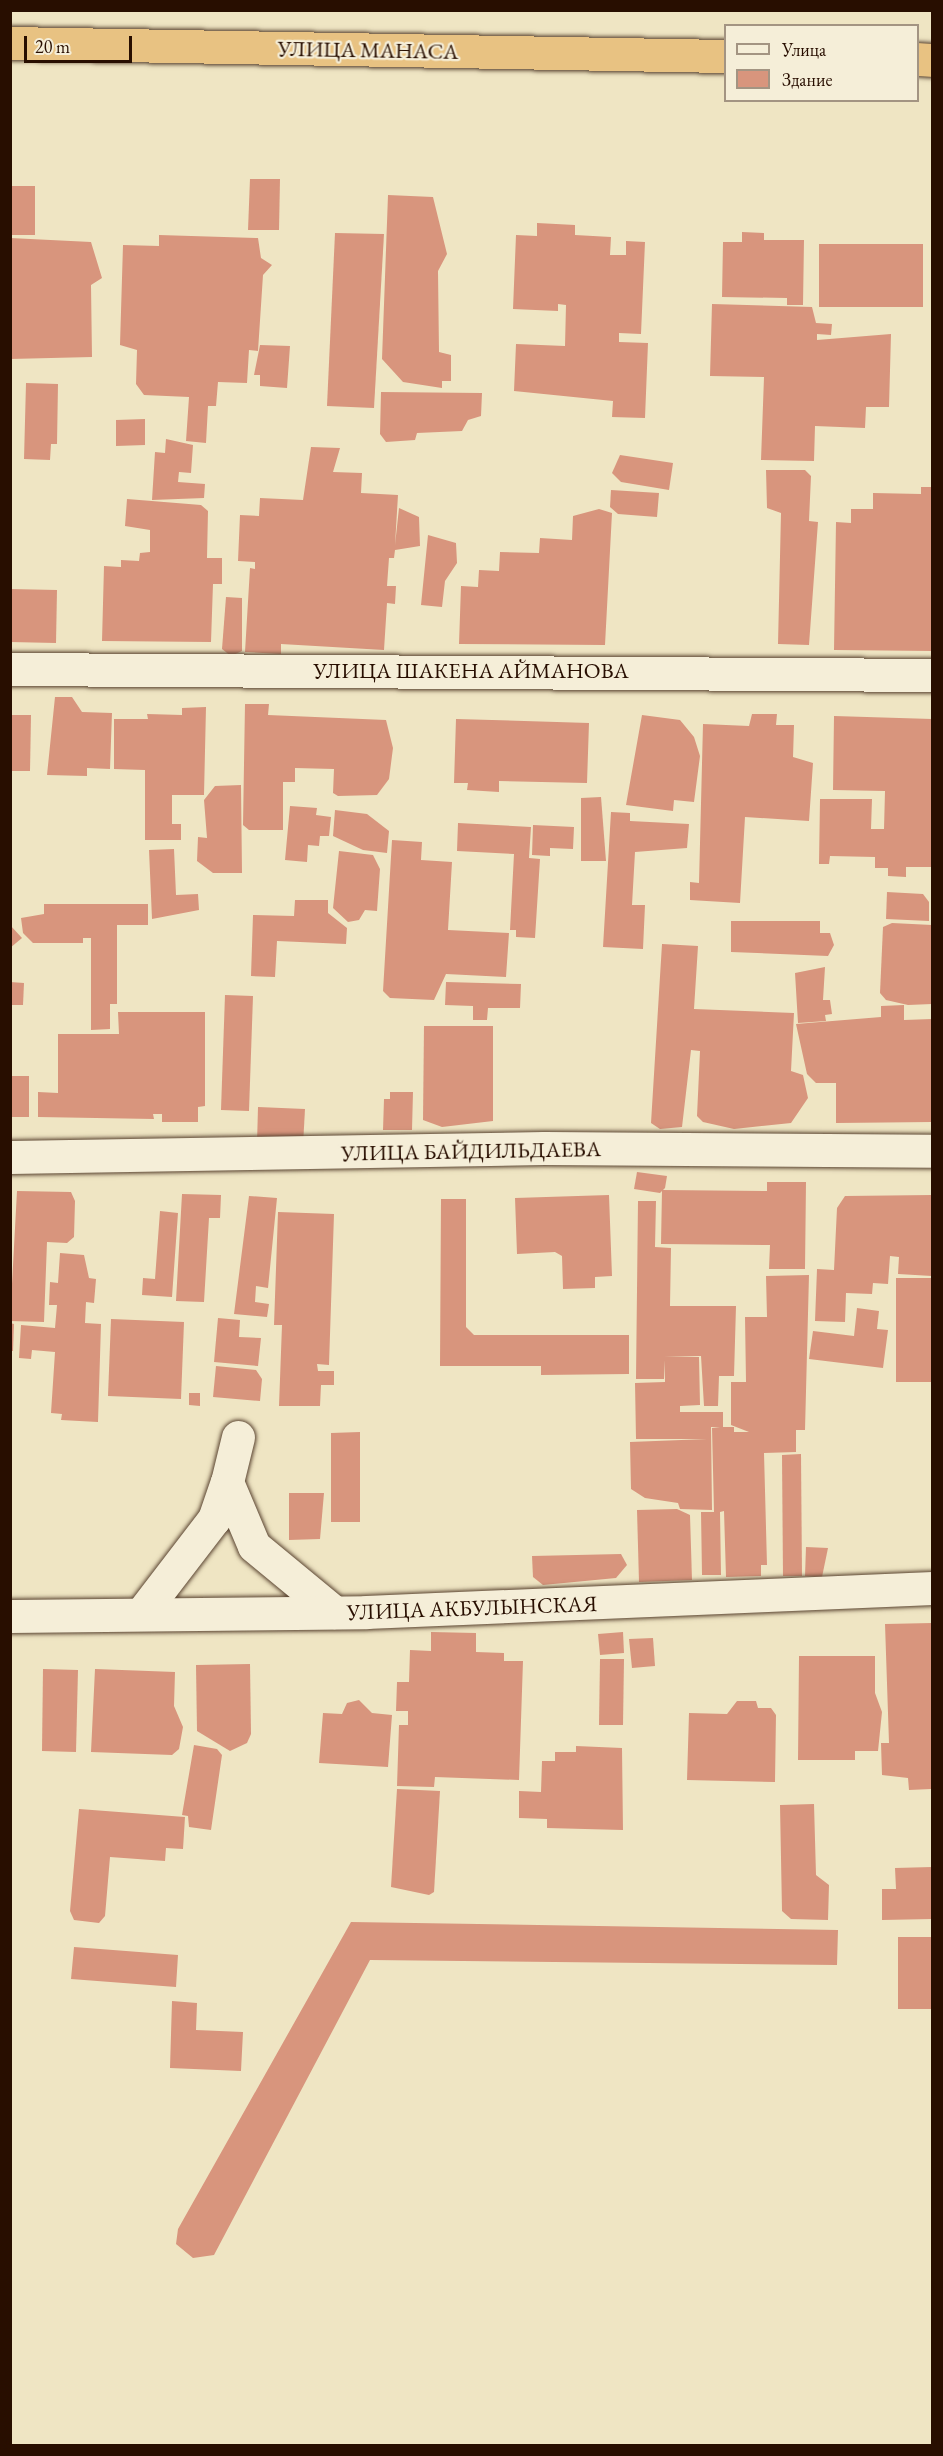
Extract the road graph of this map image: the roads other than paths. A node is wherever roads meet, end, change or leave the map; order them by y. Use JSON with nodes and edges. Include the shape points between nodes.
{"nodes":[{"id":1,"x":10,"y":43,"type":"edge"},
{"id":2,"x":724,"y":56,"type":"edge"},
{"id":3,"x":10,"y":669,"type":"edge"},
{"id":4,"x":933,"y":675,"type":"edge"},
{"id":5,"x":933,"y":1151,"type":"edge"},
{"id":6,"x":10,"y":1157,"type":"edge"},
{"id":7,"x":238,"y":1437,"type":"dead end"},
{"id":8,"x":227,"y":1482,"type":"junction"},
{"id":9,"x":933,"y":1588,"type":"edge"},
{"id":10,"x":334,"y":1612,"type":"junction"},
{"id":11,"x":141,"y":1614,"type":"junction"},
{"id":12,"x":10,"y":1616,"type":"edge"}],
"edges":[{"from":1,"to":2,"type":"highway","name":"УЛИЦА МАНАСА"},
{"from":3,"to":4,"type":"street","name":"УЛИЦА ШАКЕНА АЙМАНОВА"},
{"from":5,"to":6,"type":"street","name":"УЛИЦА БАЙДИЛЬДАЕВА","via":[[544,1148]]},
{"from":7,"to":8,"type":"street"},
{"from":8,"to":10,"type":"street","via":[[254,1546]]},
{"from":8,"to":11,"type":"street","via":[[214,1519]]},
{"from":9,"to":10,"type":"street","name":"УЛИЦА АКБУЛЫНСКАЯ"},
{"from":10,"to":11,"type":"street","name":"УЛИЦА АКБУЛЫНСКАЯ"},
{"from":11,"to":12,"type":"street","name":"УЛИЦА АКБУЛЫНСКАЯ"}]}
